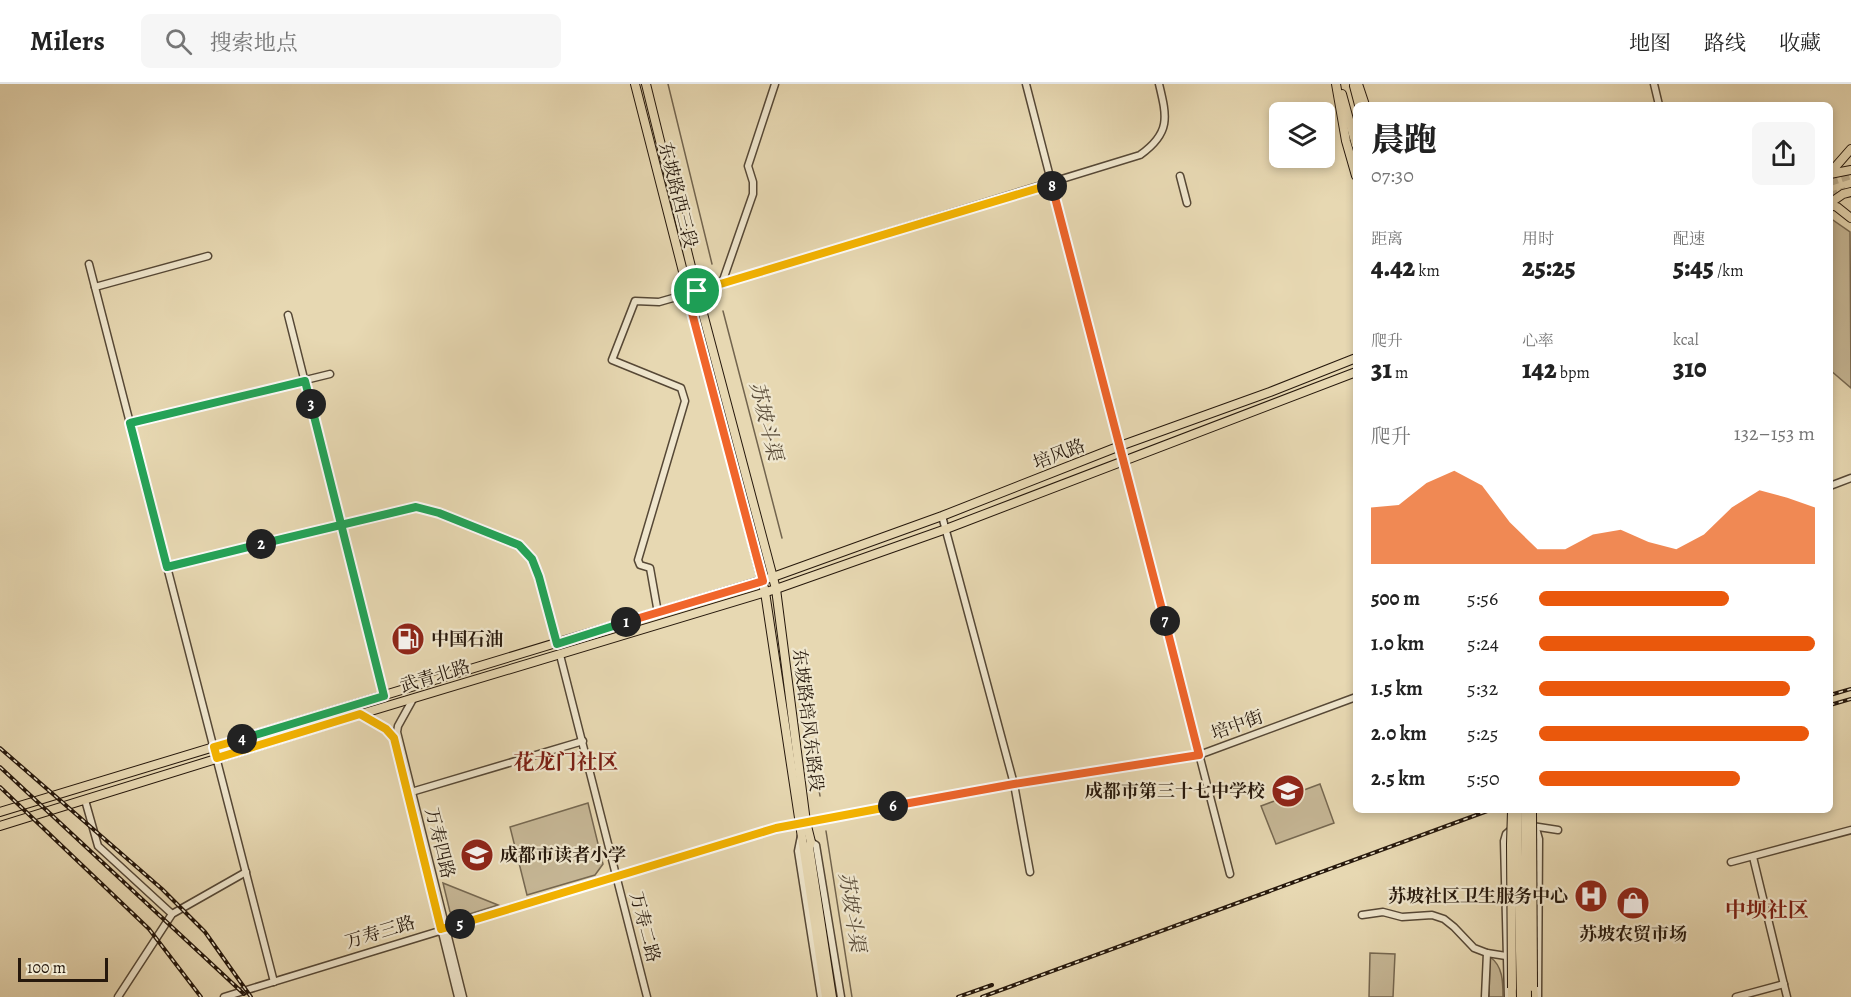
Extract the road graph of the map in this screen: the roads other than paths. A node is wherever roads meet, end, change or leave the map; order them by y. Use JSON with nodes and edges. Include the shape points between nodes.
{"nodes":[{"id":1,"x":635,"y":84,"type":"edge"},
{"id":2,"x":646,"y":84,"type":"edge"},
{"id":3,"x":775,"y":84,"type":"edge"},
{"id":4,"x":1026,"y":84,"type":"edge"},
{"id":5,"x":1159,"y":84,"type":"edge"},
{"id":6,"x":1338,"y":84,"type":"edge"},
{"id":7,"x":1356,"y":84,"type":"edge"},
{"id":8,"x":1654,"y":84,"type":"edge"},
{"id":9,"x":1359,"y":102,"type":"edge"},
{"id":10,"x":1364,"y":102,"type":"edge"},
{"id":11,"x":1658,"y":102,"type":"edge"},
{"id":12,"x":1353,"y":135,"type":"edge"},
{"id":13,"x":1851,"y":149,"type":"edge"},
{"id":14,"x":1353,"y":166,"type":"edge"},
{"id":15,"x":1833,"y":170,"type":"edge"},
{"id":16,"x":1851,"y":170,"type":"edge"},
{"id":17,"x":1833,"y":173,"type":"edge"},
{"id":18,"x":1180,"y":176,"type":"dead end"},
{"id":19,"x":1052,"y":184,"type":"junction"},
{"id":20,"x":1851,"y":192,"type":"edge"},
{"id":21,"x":1833,"y":202,"type":"edge"},
{"id":22,"x":1187,"y":203,"type":"dead end"},
{"id":23,"x":1833,"y":205,"type":"edge"},
{"id":24,"x":1851,"y":218,"type":"edge"},
{"id":25,"x":208,"y":256,"type":"dead end"},
{"id":26,"x":89,"y":264,"type":"dead end"},
{"id":27,"x":722,"y":283,"type":"junction"},
{"id":28,"x":95,"y":287,"type":"junction"},
{"id":29,"x":697,"y":291,"type":"junction"},
{"id":30,"x":687,"y":294,"type":"junction"},
{"id":31,"x":288,"y":315,"type":"dead end"},
{"id":32,"x":1353,"y":359,"type":"edge"},
{"id":33,"x":1353,"y":373,"type":"edge"},
{"id":34,"x":330,"y":374,"type":"dead end"},
{"id":35,"x":305,"y":381,"type":"junction"},
{"id":36,"x":130,"y":423,"type":"junction"},
{"id":37,"x":1120,"y":446,"type":"junction"},
{"id":38,"x":1123,"y":460,"type":"junction"},
{"id":39,"x":1851,"y":478,"type":"edge"},
{"id":40,"x":1833,"y":485,"type":"edge"},
{"id":41,"x":942,"y":516,"type":"junction"},
{"id":42,"x":341,"y":525,"type":"junction"},
{"id":43,"x":945,"y":529,"type":"junction"},
{"id":44,"x":167,"y":567,"type":"junction"},
{"id":45,"x":773,"y":577,"type":"junction"},
{"id":46,"x":763,"y":581,"type":"junction"},
{"id":47,"x":776,"y":589,"type":"junction"},
{"id":48,"x":765,"y":592,"type":"junction"},
{"id":49,"x":658,"y":613,"type":"junction"},
{"id":50,"x":557,"y":644,"type":"junction"},
{"id":51,"x":560,"y":655,"type":"junction"},
{"id":52,"x":384,"y":696,"type":"junction"},
{"id":53,"x":1353,"y":698,"type":"edge"},
{"id":54,"x":413,"y":699,"type":"junction"},
{"id":55,"x":360,"y":714,"type":"junction"},
{"id":56,"x":583,"y":741,"type":"junction"},
{"id":57,"x":214,"y":747,"type":"junction"},
{"id":58,"x":1199,"y":755,"type":"junction"},
{"id":59,"x":217,"y":758,"type":"junction"},
{"id":60,"x":1014,"y":784,"type":"junction"},
{"id":61,"x":410,"y":793,"type":"junction"},
{"id":62,"x":85,"y":800,"type":"junction"},
{"id":63,"x":0,"y":812,"type":"edge"},
{"id":64,"x":1515,"y":813,"type":"edge"},
{"id":65,"x":1515,"y":813,"type":"edge"},
{"id":66,"x":1526,"y":813,"type":"edge"},
{"id":67,"x":1532,"y":813,"type":"edge"},
{"id":68,"x":803,"y":822,"type":"junction"},
{"id":69,"x":0,"y":826,"type":"edge"},
{"id":70,"x":1532,"y":826,"type":"junction"},
{"id":71,"x":1558,"y":830,"type":"dead end"},
{"id":72,"x":1851,"y":830,"type":"edge"},
{"id":73,"x":801,"y":835,"type":"junction"},
{"id":74,"x":811,"y":842,"type":"junction"},
{"id":75,"x":1753,"y":857,"type":"junction"},
{"id":76,"x":1731,"y":862,"type":"dead end"},
{"id":77,"x":246,"y":872,"type":"junction"},
{"id":78,"x":1030,"y":872,"type":"dead end"},
{"id":79,"x":1230,"y":874,"type":"dead end"},
{"id":80,"x":616,"y":877,"type":"junction"},
{"id":81,"x":172,"y":914,"type":"junction"},
{"id":82,"x":1362,"y":915,"type":"dead end"},
{"id":83,"x":443,"y":928,"type":"junction"},
{"id":84,"x":1486,"y":953,"type":"junction"},
{"id":85,"x":1506,"y":956,"type":"junction"},
{"id":86,"x":274,"y":981,"type":"junction"},
{"id":87,"x":1784,"y":984,"type":"junction"},
{"id":88,"x":118,"y":997,"type":"edge"},
{"id":89,"x":224,"y":997,"type":"edge"},
{"id":90,"x":460,"y":997,"type":"edge"},
{"id":91,"x":647,"y":997,"type":"edge"},
{"id":92,"x":821,"y":997,"type":"edge"},
{"id":93,"x":826,"y":997,"type":"edge"},
{"id":94,"x":832,"y":997,"type":"edge"},
{"id":95,"x":840,"y":997,"type":"edge"},
{"id":96,"x":1485,"y":997,"type":"edge"},
{"id":97,"x":1510,"y":997,"type":"edge"},
{"id":98,"x":1521,"y":997,"type":"edge"},
{"id":99,"x":1527,"y":997,"type":"edge"},
{"id":100,"x":1536,"y":997,"type":"edge"},
{"id":101,"x":1736,"y":997,"type":"edge"},
{"id":102,"x":1787,"y":997,"type":"edge"}],
"edges":[{"from":1,"to":30,"type":"main road","name":"东坡路西三段"},
{"from":2,"to":29,"type":"main road","name":"东坡路西三段"},
{"from":3,"to":27,"type":"street","via":[[748,166],[753,194]]},
{"from":4,"to":19,"type":"street"},
{"from":5,"to":19,"type":"street","via":[[1166,112],[1164,126],[1150,148],[1140,155]]},
{"from":6,"to":12,"type":"main road"},
{"from":6,"to":14,"type":"main road"},
{"from":7,"to":9,"type":"main road"},
{"from":7,"to":10,"type":"main road"},
{"from":8,"to":11,"type":"street"},
{"from":13,"to":15,"type":"main road"},
{"from":16,"to":17,"type":"main road"},
{"from":18,"to":22,"type":"street"},
{"from":19,"to":27,"type":"street"},
{"from":19,"to":37,"type":"street"},
{"from":20,"to":21,"type":"main road"},
{"from":23,"to":24,"type":"main road"},
{"from":25,"to":28,"type":"street"},
{"from":26,"to":28,"type":"street"},
{"from":27,"to":29,"type":"street"},
{"from":28,"to":36,"type":"street"},
{"from":29,"to":30,"type":"street"},
{"from":29,"to":45,"type":"main road","name":"东坡路西三段"},
{"from":30,"to":46,"type":"main road","name":"东坡路西三段"},
{"from":30,"to":49,"type":"street","via":[[659,302],[635,301],[612,360],[681,388],[685,401],[638,560],[640,565],[650,568]]},
{"from":31,"to":35,"type":"street"},
{"from":32,"to":37,"type":"main road","name":"培风路"},
{"from":33,"to":38,"type":"main road","name":"培风路"},
{"from":34,"to":35,"type":"street"},
{"from":35,"to":36,"type":"street"},
{"from":35,"to":42,"type":"street"},
{"from":36,"to":44,"type":"street"},
{"from":37,"to":38,"type":"street"},
{"from":37,"to":41,"type":"main road","name":"培风路"},
{"from":38,"to":43,"type":"main road","name":"培风路"},
{"from":38,"to":58,"type":"street"},
{"from":39,"to":40,"type":"street"},
{"from":41,"to":43,"type":"street"},
{"from":41,"to":45,"type":"main road","name":"培风路"},
{"from":42,"to":44,"type":"street"},
{"from":42,"to":50,"type":"street","via":[[416,507],[519,545],[532,559]]},
{"from":42,"to":52,"type":"street"},
{"from":43,"to":47,"type":"main road","name":"培风路"},
{"from":43,"to":60,"type":"street"},
{"from":44,"to":57,"type":"street"},
{"from":45,"to":46,"type":"main road","name":"武青北路"},
{"from":45,"to":47,"type":"main road","name":"东坡路西三段"},
{"from":46,"to":48,"type":"main road","name":"东坡路西三段"},
{"from":46,"to":49,"type":"main road","name":"武青北路"},
{"from":47,"to":48,"type":"main road","name":"武青北路"},
{"from":47,"to":68,"type":"main road","name":"东坡路培风东路段"},
{"from":48,"to":51,"type":"main road","name":"武青北路"},
{"from":48,"to":68,"type":"main road","name":"东坡路培风东路段"},
{"from":49,"to":50,"type":"main road","name":"武青北路"},
{"from":50,"to":52,"type":"main road","name":"武青北路"},
{"from":51,"to":54,"type":"main road","name":"武青北路"},
{"from":51,"to":56,"type":"street","name":"万寿二路"},
{"from":52,"to":57,"type":"main road","name":"武青北路"},
{"from":53,"to":58,"type":"street","name":"培中街"},
{"from":54,"to":55,"type":"main road","name":"武青北路"},
{"from":54,"to":61,"type":"street","name":"万寿四路","via":[[397,732]]},
{"from":55,"to":59,"type":"main road","name":"武青北路"},
{"from":55,"to":61,"type":"street","name":"万寿四路","via":[[392,734]]},
{"from":56,"to":61,"type":"street"},
{"from":56,"to":80,"type":"street","name":"万寿二路"},
{"from":57,"to":59,"type":"street"},
{"from":57,"to":63,"type":"main road","name":"武青北路"},
{"from":58,"to":60,"type":"street","name":"培中街"},
{"from":58,"to":79,"type":"street"},
{"from":59,"to":62,"type":"main road","name":"武青北路"},
{"from":59,"to":77,"type":"street"},
{"from":60,"to":68,"type":"street","name":"培中街"},
{"from":60,"to":78,"type":"street"},
{"from":61,"to":83,"type":"street","name":"万寿四路"},
{"from":62,"to":69,"type":"main road","name":"武青北路"},
{"from":62,"to":81,"type":"street","via":[[98,846]]},
{"from":64,"to":97,"type":"main road","bridge":true},
{"from":65,"to":98,"type":"main road","bridge":true},
{"from":66,"to":99,"type":"main road","bridge":true},
{"from":67,"to":100,"type":"main road","bridge":true},
{"from":68,"to":73,"type":"main road","name":"东坡路培风东路段"},
{"from":68,"to":74,"type":"main road","name":"东坡路培风东路段"},
{"from":68,"to":80,"type":"street","name":"万寿三路"},
{"from":70,"to":71,"type":"street"},
{"from":70,"to":85,"type":"street","via":[[1513,828],[1504,842]]},
{"from":70,"to":100,"type":"street","via":[[1539,839]]},
{"from":72,"to":75,"type":"street"},
{"from":73,"to":92,"type":"street","via":[[798,851]]},
{"from":73,"to":93,"type":"main road","name":"东坡路培风东路段"},
{"from":74,"to":94,"type":"main road","name":"东坡路培风东路段"},
{"from":74,"to":95,"type":"street","via":[[816,845]]},
{"from":75,"to":76,"type":"street"},
{"from":75,"to":87,"type":"street"},
{"from":77,"to":81,"type":"street"},
{"from":77,"to":86,"type":"street"},
{"from":80,"to":83,"type":"street","name":"万寿三路"},
{"from":80,"to":91,"type":"street","name":"万寿二路"},
{"from":81,"to":88,"type":"street"},
{"from":82,"to":84,"type":"street","via":[[1432,915],[1444,919],[1474,948]]},
{"from":83,"to":86,"type":"street","name":"万寿三路"},
{"from":83,"to":90,"type":"street","name":"万寿四路"},
{"from":84,"to":85,"type":"street"},
{"from":84,"to":96,"type":"street"},
{"from":85,"to":97,"type":"street"},
{"from":86,"to":89,"type":"street","name":"万寿三路"},
{"from":87,"to":101,"type":"street"},
{"from":87,"to":102,"type":"street"}]}
